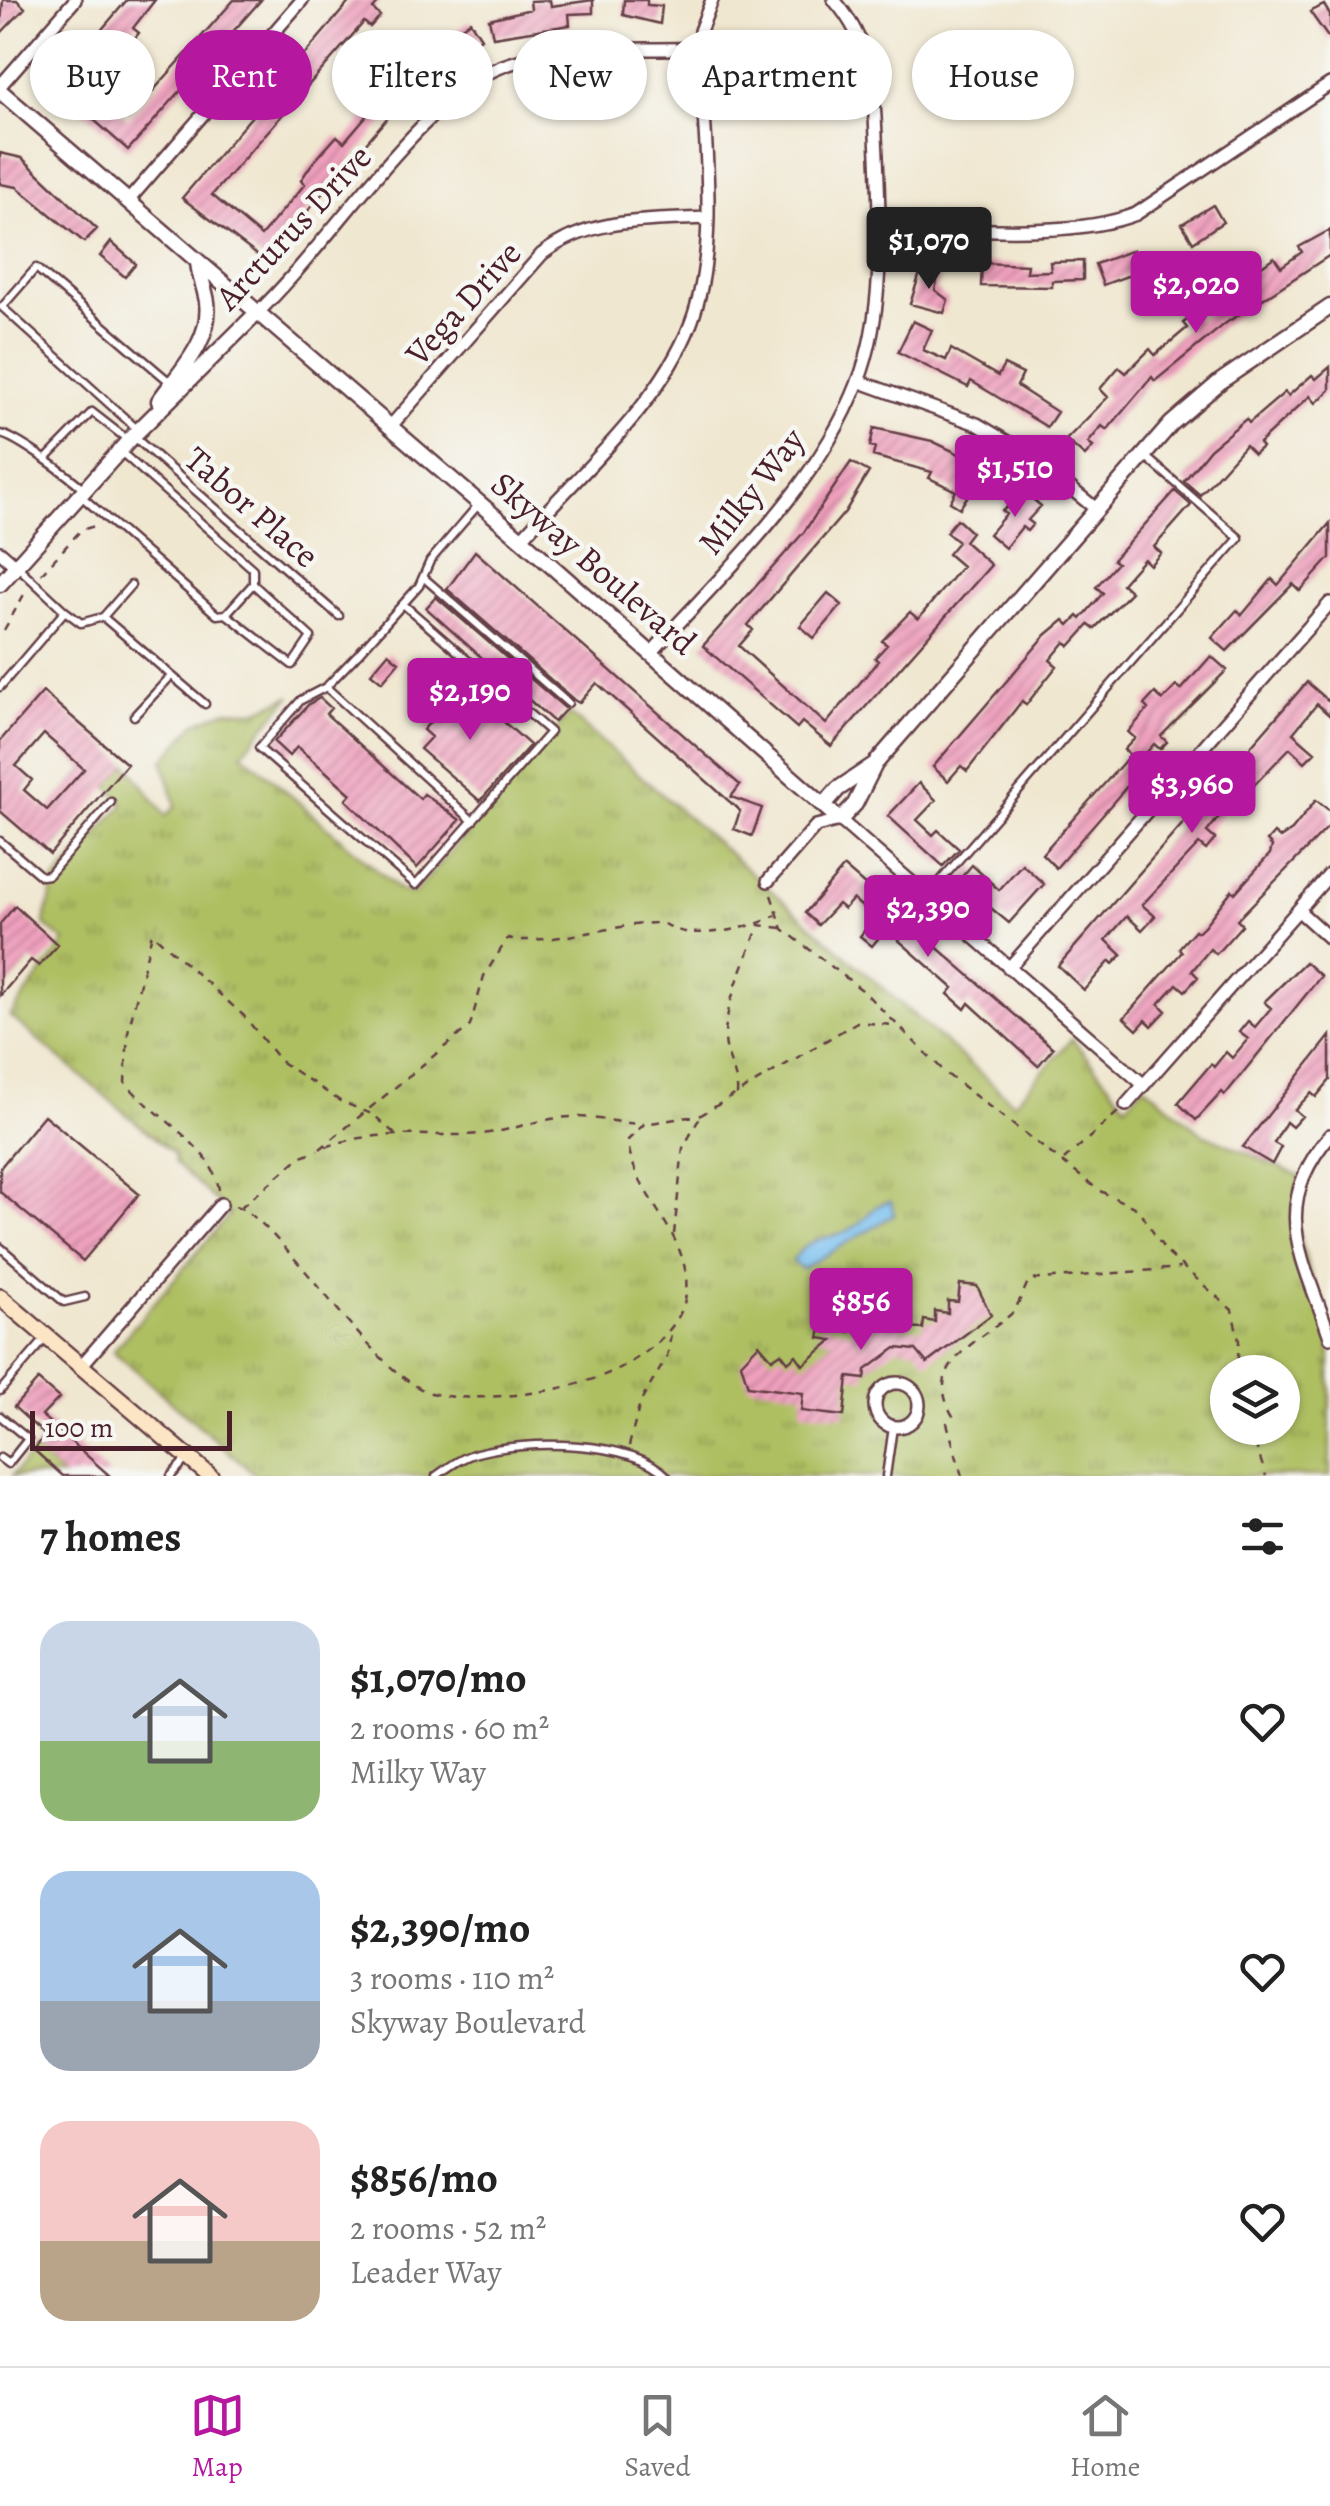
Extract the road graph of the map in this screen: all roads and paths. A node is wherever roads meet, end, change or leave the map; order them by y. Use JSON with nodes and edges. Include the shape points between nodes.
{"nodes":[{"id":1,"x":75,"y":0,"type":"edge"},
{"id":2,"x":302,"y":0,"type":"edge"},
{"id":3,"x":712,"y":0,"type":"edge"},
{"id":4,"x":834,"y":0,"type":"edge"},
{"id":5,"x":700,"y":30,"type":"edge"},
{"id":6,"x":667,"y":50,"type":"edge"},
{"id":7,"x":1330,"y":84,"type":"edge"},
{"id":8,"x":0,"y":88,"type":"edge"},
{"id":9,"x":703,"y":120,"type":"edge"},
{"id":10,"x":128,"y":201,"type":"junction"},
{"id":11,"x":706,"y":218,"type":"junction"},
{"id":12,"x":880,"y":227,"type":"junction"},
{"id":13,"x":198,"y":262,"type":"junction"},
{"id":14,"x":1330,"y":307,"type":"edge"},
{"id":15,"x":257,"y":313,"type":"junction"},
{"id":16,"x":858,"y":381,"type":"junction"},
{"id":17,"x":176,"y":387,"type":"junction"},
{"id":18,"x":390,"y":427,"type":"junction"},
{"id":19,"x":0,"y":434,"type":"edge"},
{"id":20,"x":130,"y":440,"type":"junction"},
{"id":21,"x":1143,"y":455,"type":"junction"},
{"id":22,"x":47,"y":458,"type":"junction"},
{"id":23,"x":82,"y":492,"type":"junction"},
{"id":24,"x":480,"y":503,"type":"junction"},
{"id":25,"x":1096,"y":509,"type":"junction"},
{"id":26,"x":108,"y":520,"type":"junction"},
{"id":27,"x":522,"y":539,"type":"junction"},
{"id":28,"x":0,"y":552,"type":"edge"},
{"id":29,"x":16,"y":566,"type":"junction"},
{"id":30,"x":423,"y":577,"type":"junction"},
{"id":31,"x":33,"y":581,"type":"junction"},
{"id":32,"x":0,"y":584,"type":"edge"},
{"id":33,"x":253,"y":584,"type":"junction"},
{"id":34,"x":131,"y":585,"type":"dead end"},
{"id":35,"x":1330,"y":602,"type":"edge"},
{"id":36,"x":404,"y":604,"type":"junction"},
{"id":37,"x":64,"y":611,"type":"junction"},
{"id":38,"x":226,"y":614,"type":"junction"},
{"id":39,"x":338,"y":616,"type":"dead end"},
{"id":40,"x":102,"y":617,"type":"junction"},
{"id":41,"x":4,"y":630,"type":"dead end"},
{"id":42,"x":652,"y":652,"type":"junction"},
{"id":43,"x":172,"y":676,"type":"junction"},
{"id":44,"x":0,"y":687,"type":"edge"},
{"id":45,"x":326,"y":687,"type":"junction"},
{"id":46,"x":568,"y":703,"type":"dead end"},
{"id":47,"x":204,"y":704,"type":"dead end"},
{"id":48,"x":134,"y":716,"type":"dead end"},
{"id":49,"x":875,"y":764,"type":"junction"},
{"id":50,"x":112,"y":802,"type":"dead end"},
{"id":51,"x":824,"y":806,"type":"junction"},
{"id":52,"x":473,"y":820,"type":"junction"},
{"id":53,"x":840,"y":820,"type":"junction"},
{"id":54,"x":0,"y":841,"type":"edge"},
{"id":55,"x":1330,"y":874,"type":"edge"},
{"id":56,"x":768,"y":881,"type":"joint"},
{"id":57,"x":927,"y":896,"type":"junction"},
{"id":58,"x":1299,"y":911,"type":"junction"},
{"id":59,"x":776,"y":915,"type":"junction"},
{"id":60,"x":758,"y":925,"type":"junction"},
{"id":61,"x":783,"y":929,"type":"junction"},
{"id":62,"x":1330,"y":939,"type":"edge"},
{"id":63,"x":1010,"y":968,"type":"junction"},
{"id":64,"x":894,"y":1024,"type":"junction"},
{"id":65,"x":1144,"y":1085,"type":"junction"},
{"id":66,"x":737,"y":1095,"type":"junction"},
{"id":67,"x":1126,"y":1105,"type":"joint"},
{"id":68,"x":369,"y":1113,"type":"junction"},
{"id":69,"x":701,"y":1115,"type":"junction"},
{"id":70,"x":644,"y":1124,"type":"junction"},
{"id":71,"x":396,"y":1134,"type":"junction"},
{"id":72,"x":1330,"y":1136,"type":"edge"},
{"id":73,"x":320,"y":1150,"type":"junction"},
{"id":74,"x":1063,"y":1160,"type":"junction"},
{"id":75,"x":221,"y":1204,"type":"junction"},
{"id":76,"x":240,"y":1206,"type":"junction"},
{"id":77,"x":674,"y":1237,"type":"junction"},
{"id":78,"x":0,"y":1246,"type":"edge"},
{"id":79,"x":1181,"y":1268,"type":"junction"},
{"id":80,"x":85,"y":1297,"type":"dead end"},
{"id":81,"x":0,"y":1298,"type":"edge"},
{"id":82,"x":1325,"y":1304,"type":"edge"},
{"id":83,"x":672,"y":1327,"type":"junction"},
{"id":84,"x":47,"y":1337,"type":"junction"},
{"id":85,"x":1330,"y":1337,"type":"edge"},
{"id":86,"x":1237,"y":1355,"type":"edge"},
{"id":87,"x":82,"y":1366,"type":"junction"},
{"id":88,"x":0,"y":1392,"type":"edge"},
{"id":89,"x":0,"y":1416,"type":"edge"},
{"id":90,"x":893,"y":1427,"type":"dead end"},
{"id":91,"x":1256,"y":1445,"type":"edge"},
{"id":92,"x":625,"y":1451,"type":"junction"},
{"id":93,"x":188,"y":1457,"type":"junction"},
{"id":94,"x":0,"y":1458,"type":"edge"},
{"id":95,"x":205,"y":1475,"type":"edge"},
{"id":96,"x":171,"y":1476,"type":"edge"},
{"id":97,"x":436,"y":1476,"type":"edge"},
{"id":98,"x":666,"y":1476,"type":"edge"},
{"id":99,"x":886,"y":1476,"type":"edge"},
{"id":100,"x":962,"y":1476,"type":"edge"},
{"id":101,"x":1266,"y":1476,"type":"edge"}],
"edges":[{"from":1,"to":8,"type":"street"},
{"from":2,"to":10,"type":"street"},
{"from":3,"to":5,"type":"street"},
{"from":4,"to":12,"type":"street","name":"Milky Way","via":[[856,28],[871,68]]},
{"from":6,"to":15,"type":"street","name":"Arcturus Drive","via":[[518,61],[478,78],[440,109]]},
{"from":7,"to":12,"type":"street","via":[[1115,222]]},
{"from":8,"to":10,"type":"street","name":"Skyway Boulevard"},
{"from":9,"to":11,"type":"street"},
{"from":10,"to":13,"type":"street","name":"Skyway Boulevard"},
{"from":11,"to":18,"type":"street","name":"Vega Drive","via":[[619,222],[559,241]]},
{"from":11,"to":27,"type":"street","via":[[699,298],[673,360]]},
{"from":12,"to":16,"type":"street","name":"Milky Way","via":[[876,295]]},
{"from":13,"to":15,"type":"street","name":"Skyway Boulevard"},
{"from":13,"to":17,"type":"street","via":[[205,330]]},
{"from":14,"to":21,"type":"street","via":[[1221,381]]},
{"from":15,"to":17,"type":"street","name":"Arcturus Drive"},
{"from":15,"to":18,"type":"street","name":"Skyway Boulevard"},
{"from":16,"to":25,"type":"street","via":[[977,424]]},
{"from":16,"to":42,"type":"street","name":"Milky Way","via":[[811,467]]},
{"from":17,"to":20,"type":"street","name":"Arcturus Drive"},
{"from":17,"to":20,"type":"lane","via":[[36,268],[2,307]]},
{"from":18,"to":24,"type":"street","name":"Skyway Boulevard"},
{"from":19,"to":22,"type":"lane"},
{"from":20,"to":22,"type":"lane","via":[[92,412]]},
{"from":20,"to":23,"type":"street","name":"Arcturus Drive"},
{"from":20,"to":33,"type":"lane","via":[[246,561]]},
{"from":20,"to":39,"type":"lane","name":"Tabor Place"},
{"from":21,"to":25,"type":"street"},
{"from":21,"to":57,"type":"lane","via":[[1239,538]]},
{"from":22,"to":23,"type":"lane"},
{"from":23,"to":26,"type":"lane"},
{"from":23,"to":29,"type":"street","name":"Arcturus Drive"},
{"from":24,"to":27,"type":"street","name":"Skyway Boulevard"},
{"from":24,"to":30,"type":"lane"},
{"from":25,"to":49,"type":"street"},
{"from":26,"to":31,"type":"path","via":[[81,530]]},
{"from":26,"to":38,"type":"lane","via":[[217,615]]},
{"from":27,"to":42,"type":"street","name":"Skyway Boulevard"},
{"from":28,"to":29,"type":"street"},
{"from":29,"to":31,"type":"lane"},
{"from":29,"to":32,"type":"street","name":"Arcturus Drive"},
{"from":30,"to":36,"type":"lane"},
{"from":30,"to":46,"type":"lane"},
{"from":31,"to":37,"type":"lane"},
{"from":31,"to":41,"type":"path"},
{"from":33,"to":38,"type":"lane"},
{"from":33,"to":38,"type":"lane","via":[[311,643],[292,664],[284,663]]},
{"from":34,"to":40,"type":"lane"},
{"from":35,"to":63,"type":"street"},
{"from":36,"to":45,"type":"lane"},
{"from":36,"to":52,"type":"lane","via":[[550,732]]},
{"from":37,"to":40,"type":"lane","via":[[80,623]]},
{"from":37,"to":44,"type":"lane"},
{"from":40,"to":43,"type":"lane"},
{"from":42,"to":51,"type":"street","name":"Skyway Boulevard"},
{"from":43,"to":47,"type":"lane"},
{"from":43,"to":48,"type":"lane"},
{"from":45,"to":52,"type":"lane"},
{"from":45,"to":52,"type":"lane","via":[[302,700],[259,748],[416,885]]},
{"from":49,"to":51,"type":"street"},
{"from":49,"to":53,"type":"street"},
{"from":50,"to":54,"type":"lane","via":[[48,875]]},
{"from":51,"to":53,"type":"street","name":"Skyway Boulevard"},
{"from":53,"to":56,"type":"street","via":[[816,826]]},
{"from":53,"to":57,"type":"street","name":"Skyway Boulevard"},
{"from":55,"to":58,"type":"street"},
{"from":56,"to":59,"type":"path"},
{"from":57,"to":63,"type":"street","name":"Skyway Boulevard"},
{"from":58,"to":62,"type":"street"},
{"from":58,"to":65,"type":"street"},
{"from":59,"to":60,"type":"path"},
{"from":59,"to":61,"type":"path"},
{"from":60,"to":61,"type":"path"},
{"from":60,"to":66,"type":"path","via":[[725,1032],[727,1058],[739,1076]]},
{"from":60,"to":68,"type":"path","via":[[683,932],[661,922],[526,943],[508,938],[484,976],[470,1026]]},
{"from":61,"to":64,"type":"path","via":[[862,990]]},
{"from":63,"to":65,"type":"street","name":"Skyway Boulevard"},
{"from":64,"to":66,"type":"path","via":[[858,1022]]},
{"from":64,"to":74,"type":"path","via":[[948,1075]]},
{"from":65,"to":67,"type":"street"},
{"from":66,"to":69,"type":"path"},
{"from":67,"to":74,"type":"path"},
{"from":68,"to":71,"type":"path"},
{"from":68,"to":73,"type":"path"},
{"from":68,"to":75,"type":"path","via":[[280,1061],[244,1016],[152,932],[128,1032],[125,1082],[198,1152],[217,1177]]},
{"from":69,"to":70,"type":"path"},
{"from":69,"to":77,"type":"path","via":[[683,1148]]},
{"from":70,"to":71,"type":"path","via":[[583,1116],[483,1134]]},
{"from":70,"to":77,"type":"path","via":[[628,1140],[629,1156]]},
{"from":71,"to":73,"type":"path"},
{"from":72,"to":82,"type":"street","via":[[1300,1176],[1293,1214]]},
{"from":73,"to":76,"type":"path","via":[[302,1156]]},
{"from":74,"to":79,"type":"path","via":[[1100,1191],[1138,1209]]},
{"from":75,"to":76,"type":"path"},
{"from":75,"to":87,"type":"street"},
{"from":76,"to":83,"type":"path","via":[[327,1292],[359,1334],[429,1392],[504,1396],[555,1390],[634,1361]]},
{"from":77,"to":83,"type":"path","via":[[685,1256],[686,1296]]},
{"from":78,"to":80,"type":"lane","via":[[64,1302]]},
{"from":79,"to":86,"type":"path","via":[[1232,1310]]},
{"from":79,"to":100,"type":"path","via":[[1029,1280],[1010,1315],[948,1365],[942,1380]]},
{"from":81,"to":84,"type":"main road"},
{"from":82,"to":85,"type":"street"},
{"from":83,"to":92,"type":"path","via":[[667,1357],[640,1403]]},
{"from":84,"to":87,"type":"main road"},
{"from":84,"to":88,"type":"lane"},
{"from":87,"to":93,"type":"main road"},
{"from":89,"to":94,"type":"lane","via":[[28,1439],[8,1464]]},
{"from":90,"to":99,"type":"lane"},
{"from":91,"to":101,"type":"path"},
{"from":92,"to":97,"type":"lane","via":[[583,1446],[480,1452]]},
{"from":92,"to":98,"type":"lane"},
{"from":93,"to":95,"type":"main road"},
{"from":93,"to":96,"type":"lane"}]}
